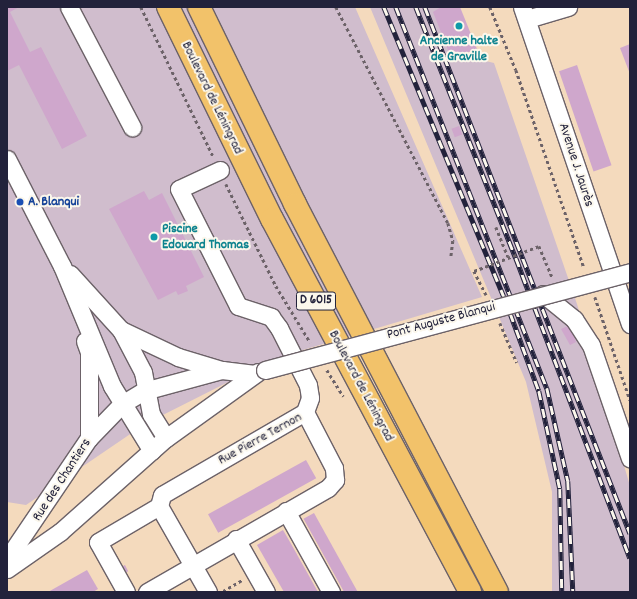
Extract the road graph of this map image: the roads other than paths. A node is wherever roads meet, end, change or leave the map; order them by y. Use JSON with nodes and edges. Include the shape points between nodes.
{"nodes":[{"id":1,"x":68,"y":7,"type":"edge"},
{"id":2,"x":168,"y":7,"type":"edge"},
{"id":3,"x":199,"y":7,"type":"edge"},
{"id":4,"x":568,"y":7,"type":"edge"},
{"id":5,"x":524,"y":13,"type":"edge"},
{"id":6,"x":132,"y":127,"type":"dead end"},
{"id":7,"x":7,"y":159,"type":"edge"},
{"id":8,"x":220,"y":170,"type":"road end"},
{"id":9,"x":62,"y":266,"type":"junction"},
{"id":10,"x":630,"y":272,"type":"edge"},
{"id":11,"x":543,"y":294,"type":"junction"},
{"id":12,"x":630,"y":324,"type":"edge"},
{"id":13,"x":121,"y":330,"type":"junction"},
{"id":14,"x":222,"y":370,"type":"junction"},
{"id":15,"x":259,"y":372,"type":"junction"},
{"id":16,"x":144,"y":391,"type":"junction"},
{"id":17,"x":122,"y":404,"type":"junction"},
{"id":18,"x":305,"y":412,"type":"junction"},
{"id":19,"x":89,"y":438,"type":"junction"},
{"id":20,"x":166,"y":438,"type":"junction"},
{"id":21,"x":152,"y":451,"type":"junction"},
{"id":22,"x":630,"y":458,"type":"edge"},
{"id":23,"x":159,"y":506,"type":"junction"},
{"id":24,"x":286,"y":511,"type":"junction"},
{"id":25,"x":236,"y":540,"type":"junction"},
{"id":26,"x":7,"y":560,"type":"edge"},
{"id":27,"x":194,"y":566,"type":"junction"},
{"id":28,"x":7,"y":569,"type":"edge"},
{"id":29,"x":126,"y":592,"type":"edge"},
{"id":30,"x":147,"y":592,"type":"edge"},
{"id":31,"x":208,"y":592,"type":"edge"},
{"id":32,"x":266,"y":592,"type":"edge"},
{"id":33,"x":331,"y":592,"type":"edge"},
{"id":34,"x":470,"y":592,"type":"edge"},
{"id":35,"x":497,"y":592,"type":"edge"}],
"edges":[{"from":1,"to":6,"type":"street"},
{"from":2,"to":34,"type":"main road","name":"Boulevard de Léningrad","number":"D 6015","via":[[272,219]]},
{"from":3,"to":35,"type":"main road","name":"Boulevard de Léningrad","number":"D 6015","via":[[295,204]]},
{"from":4,"to":5,"type":"street"},
{"from":5,"to":12,"type":"street","name":"Avenue J. Jaurès"},
{"from":7,"to":9,"type":"street"},
{"from":8,"to":18,"type":"street","via":[[179,189],[238,306],[271,318],[280,328],[308,385],[310,398]]},
{"from":9,"to":13,"type":"street"},
{"from":9,"to":17,"type":"street"},
{"from":9,"to":19,"type":"street","via":[[89,352]]},
{"from":10,"to":11,"type":"street","name":"Pont Auguste Blanqui","bridge":true},
{"from":11,"to":15,"type":"street","name":"Pont Auguste Blanqui","bridge":true},
{"from":11,"to":22,"type":"street","via":[[574,319],[591,345]]},
{"from":13,"to":14,"type":"street","via":[[178,357]]},
{"from":13,"to":16,"type":"street","via":[[143,372]]},
{"from":14,"to":15,"type":"street","name":"Pont Auguste Blanqui"},
{"from":14,"to":16,"type":"street","name":"Pont Auguste Blanqui"},
{"from":15,"to":20,"type":"street","name":"Pont Auguste Blanqui"},
{"from":16,"to":17,"type":"street","name":"Pont Auguste Blanqui"},
{"from":16,"to":20,"type":"street","via":[[151,414]]},
{"from":17,"to":19,"type":"street","name":"Rue des Chantiers"},
{"from":17,"to":21,"type":"street"},
{"from":18,"to":23,"type":"street","name":"Rue Pierre Ternon","via":[[162,496]]},
{"from":18,"to":24,"type":"street","name":"Rue Pierre Ternon","via":[[334,468],[335,480]]},
{"from":19,"to":26,"type":"street","name":"Rue des Chantiers"},
{"from":20,"to":21,"type":"street","name":"Pont Auguste Blanqui"},
{"from":21,"to":28,"type":"street","name":"Rue des Chantiers","via":[[60,532]]},
{"from":23,"to":27,"type":"street"},
{"from":23,"to":29,"type":"street","via":[[98,542]]},
{"from":24,"to":25,"type":"street","name":"Rue Pierre Ternon"},
{"from":24,"to":33,"type":"street"},
{"from":25,"to":27,"type":"street","name":"Rue Pierre Ternon"},
{"from":25,"to":32,"type":"street"},
{"from":27,"to":30,"type":"street","name":"Rue Pierre Ternon"},
{"from":27,"to":31,"type":"street"}]}
